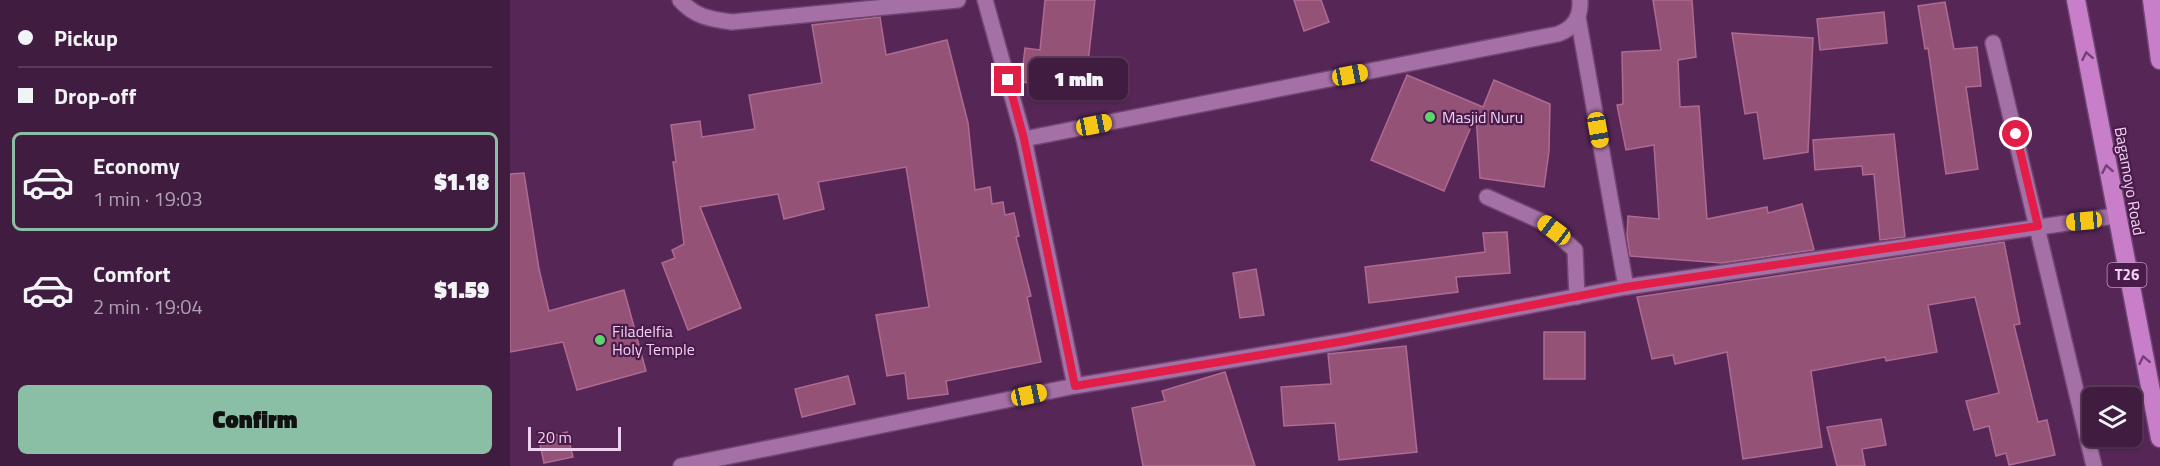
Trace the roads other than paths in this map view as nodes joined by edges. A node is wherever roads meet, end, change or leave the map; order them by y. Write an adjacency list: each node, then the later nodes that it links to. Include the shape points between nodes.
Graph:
1 (680, 0): 2 (street, via 691,12 732,22)
2 (958, 0)
3 (985, 0): 10 (street)
4 (1580, 0): 7 (street)
5 (2076, 0): 12 (highway, Bagamoyo Road / T26, one-way to 5)
6 (2152, 0): 9 (highway)
7 (1578, 17): 10 (street, via 1567,31 1558,34); 14 (street)
8 (1993, 43): 13 (street)
9 (2160, 60)
10 (1024, 139): 16 (street)
11 (1487, 197): 15 (street, via 1543,222 1575,250)
12 (2115, 216): 13 (street); 17 (highway, Bagamoyo Road / T26, one-way to 12)
13 (2038, 226): 14 (street); 19 (street)
14 (1626, 287): 15 (street)
15 (1577, 297): 16 (street)
16 (1075, 386): 18 (street)
17 (2160, 438)
18 (681, 466)
19 (2094, 466)

